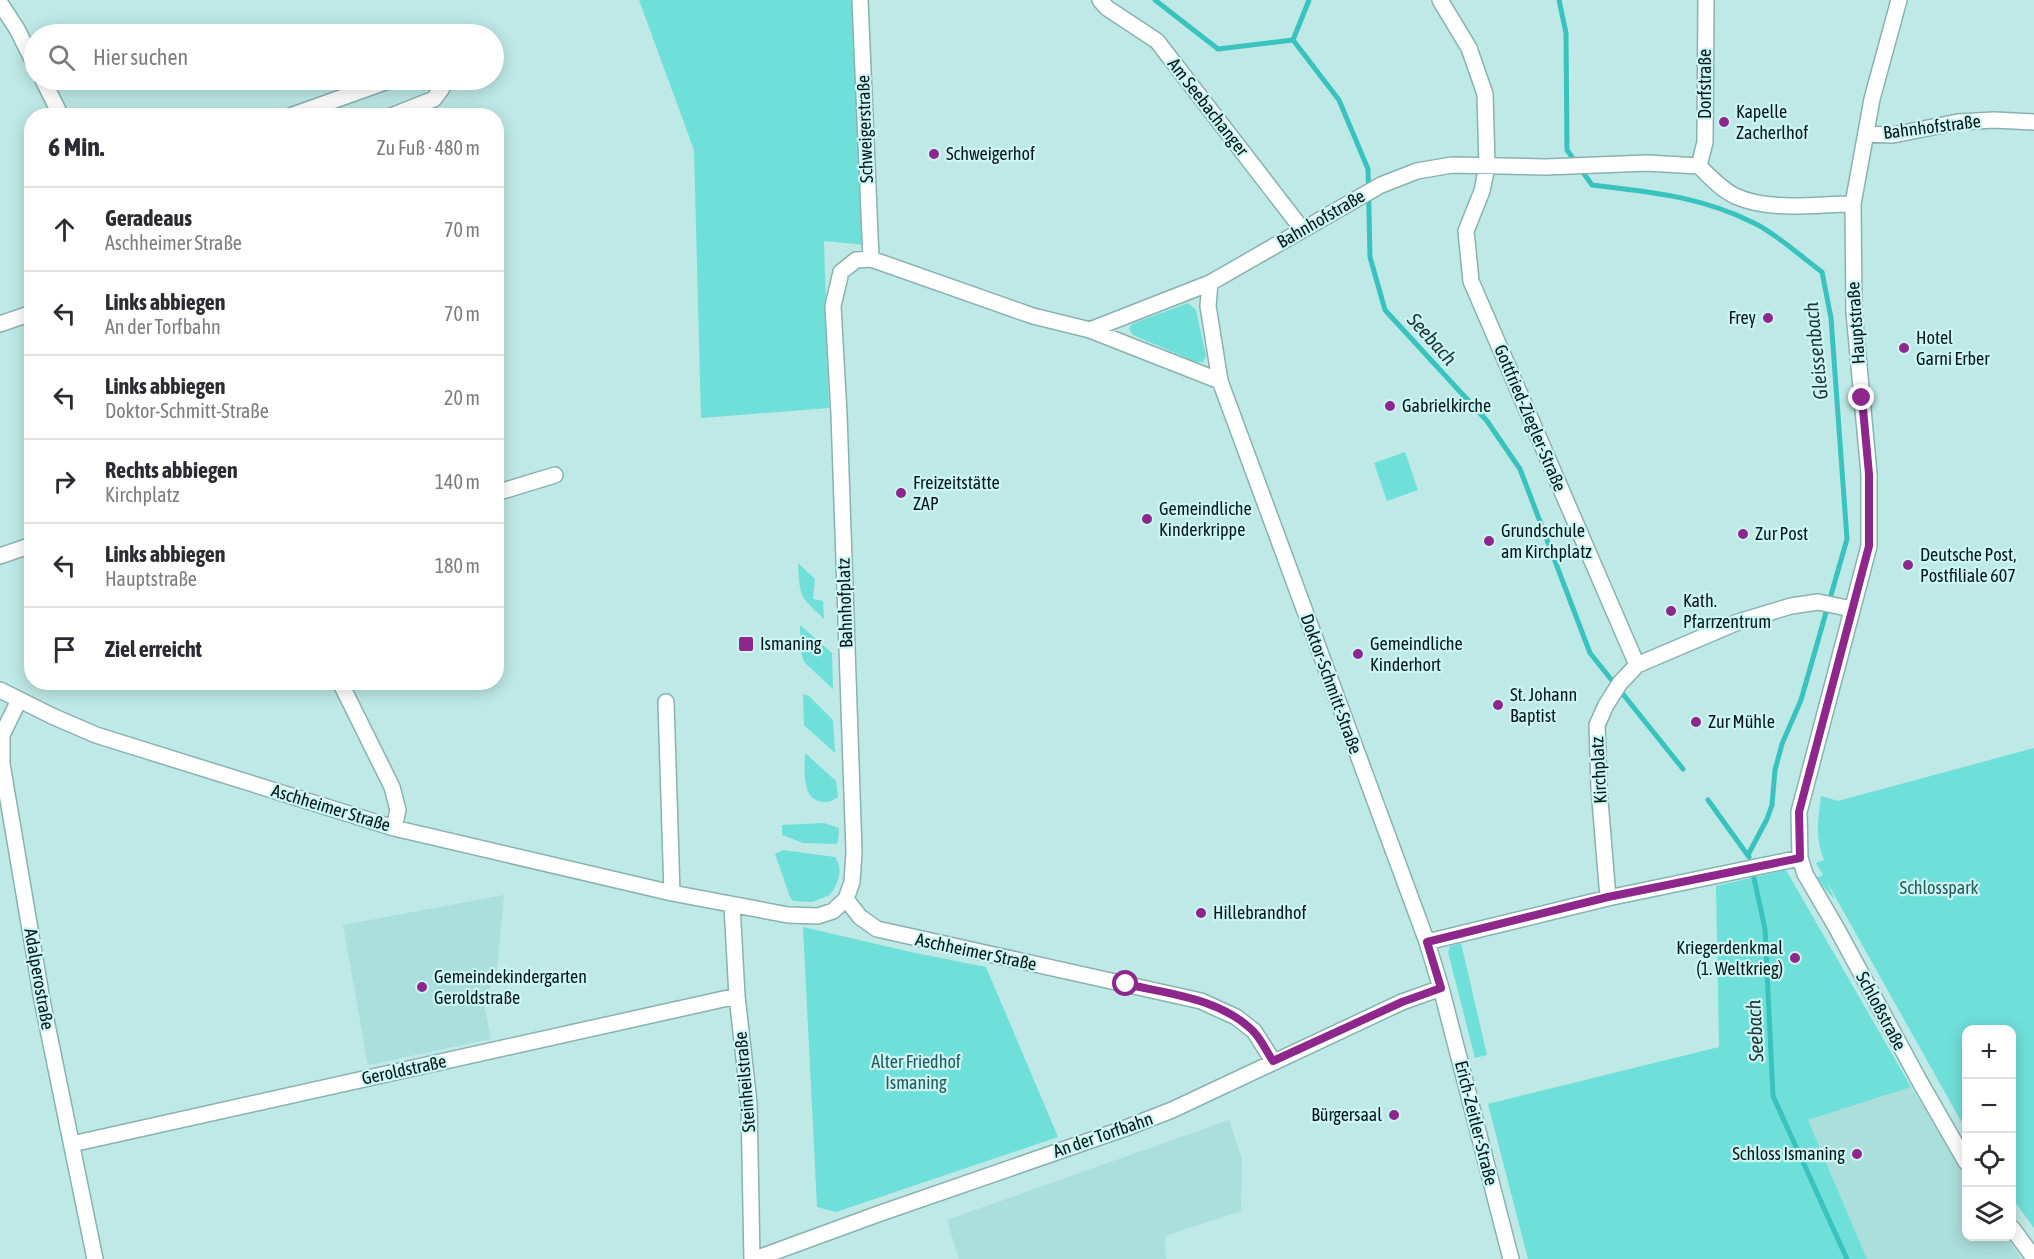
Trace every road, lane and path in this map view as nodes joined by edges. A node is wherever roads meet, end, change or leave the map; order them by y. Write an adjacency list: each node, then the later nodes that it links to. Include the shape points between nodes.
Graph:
1 (860, 0): 20 (street, Schweigerstraße)
2 (1100, 0): 19 (street, Am Seebachanger, via 1157,41)
3 (1440, 0): 16 (street, Gottfried-Ziegler-Straße, via 1469,48 1485,94)
4 (1706, 0): 17 (street, Dorfstraße, via 1705,142)
5 (1899, 0): 15 (street, Hauptstraße)
6 (0, 3): 7 (street)
7 (24, 43)
8 (48, 90): 11 (street)
9 (363, 90): 12 (street)
10 (441, 90): 13 (street, via 434,99)
11 (57, 108)
12 (312, 108)
13 (411, 108)
14 (2034, 122): 15 (street, Bahnhofstraße, via 1970,121 1893,135)
15 (1866, 134): 18 (street, Hauptstraße)
16 (1486, 166): 17 (street, Bahnhofstraße); 19 (street, Bahnhofstraße, via 1452,165 1417,171 1378,187); 31 (street, Gottfried-Ziegler-Straße, via 1482,191 1466,231 1471,281)
17 (1699, 166): 18 (street, via 1714,182 1753,202)
18 (1853, 204): 30 (street, Hauptstraße, via 1854,312 1869,474 1869,546)
19 (1302, 229): 21 (street, Bahnhofstraße)
20 (870, 259): 24 (street, via 1033,316); 40 (street, Bahnhofplatz, via 856,260 841,272 833,306 854,834 852,882)
21 (1210, 283): 24 (street, Bahnhofstraße); 25 (street, Doktor-Schmitt-Straße, via 1208,306)
22 (24, 316): 23 (street)
23 (0, 324)
24 (1090, 330): 25 (street)
25 (1220, 381): 42 (street, Doktor-Schmitt-Straße)
26 (555, 475): 27 (street)
27 (504, 491)
28 (24, 548): 29 (street)
29 (0, 556)
30 (1839, 606): 31 (street, Kirchplatz, via 1818,602 1791,606 1738,622); 37 (street, Hauptstraße, via 1799,812)
31 (1637, 665): 39 (street, Kirchplatz, via 1617,689 1597,725)
32 (0, 690): 34 (street, Aschheimer Straße)
33 (344, 690): 36 (street, via 392,787 398,810)
34 (19, 700): 36 (street, Aschheimer Straße, via 96,735); 46 (street, Adalperostraße, via 2,735 2,764 42,1000)
35 (666, 702): 38 (street)
36 (394, 828): 38 (street, Aschheimer Straße)
37 (1800, 858): 39 (street); 47 (street, Schloßstraße, via 1805,874)
38 (672, 893): 41 (street, Aschheimer Straße)
39 (1608, 897): 42 (street)
40 (846, 899): 41 (street, Aschheimer Straße, via 834,911 807,917); 45 (street, Aschheimer Straße, via 860,917 877,929 1201,1001 1236,1017 1254,1031)
41 (732, 905): 44 (street, Steinheilstraße)
42 (1427, 942): 43 (street, Doktor-Schmitt-Straße)
43 (1441, 988): 45 (street, An der Torfbahn); 52 (street, Erich-Zeitler-Straße)
44 (737, 996): 46 (street, Geroldstraße); 51 (street, Steinheilstraße, via 749,1103)
45 (1273, 1061): 51 (street, An der Torfbahn, via 1126,1128)
46 (72, 1144): 50 (street, Adalperostraße)
47 (1962, 1155)
48 (2016, 1233): 49 (street)
49 (2034, 1258)
50 (95, 1259)
51 (754, 1259)
52 (1511, 1259)

